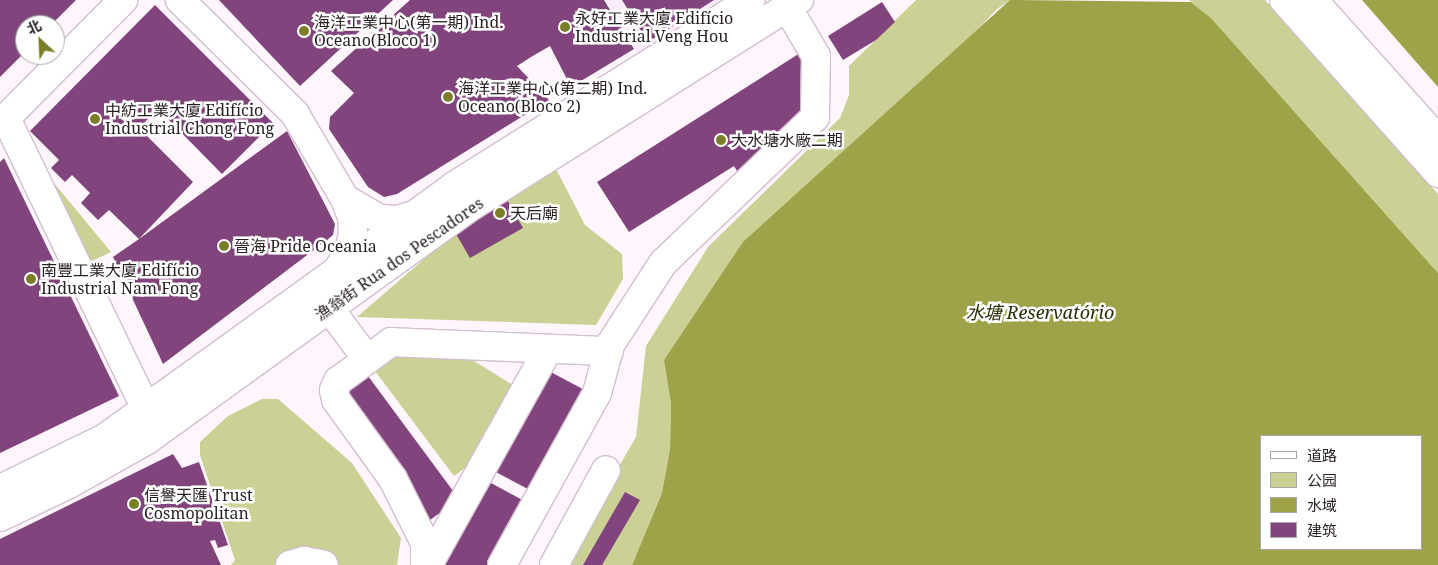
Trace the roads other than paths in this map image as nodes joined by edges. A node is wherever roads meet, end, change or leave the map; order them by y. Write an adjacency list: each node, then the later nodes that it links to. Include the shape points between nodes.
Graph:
1 (180, 0): 10 (street, via 295,114)
2 (751, 0): 11 (street, 漁翁街 Rua dos Pescadores, via 454,186)
3 (1284, 0): 9 (street)
4 (1313, 0): 8 (street)
5 (120, 3): 7 (street)
6 (793, 4): 13 (street, 漁翁街 Rua dos Pescadores, via 470,206); 15 (street, via 816,56 815,117 663,263)
7 (2, 126): 17 (street)
8 (1438, 140)
9 (1438, 173)
10 (346, 198): 11 (street, via 380,219 397,220); 12 (street, via 353,222 352,242 344,261)
11 (417, 213): 12 (street, 漁翁街 Rua dos Pescadores)
12 (330, 276): 17 (street, 漁翁街 Rua dos Pescadores)
13 (329, 308): 16 (street); 20 (street, 漁翁街 Rua dos Pescadores, via 122,455)
14 (548, 348): 15 (street); 16 (street, via 392,342); 22 (street)
15 (608, 351): 26 (street, via 597,393)
16 (367, 359): 21 (street, via 338,380 334,395 394,479)
17 (140, 412): 19 (street, 漁翁街 Rua dos Pescadores, via 90,447)
18 (606, 470): 27 (street)
19 (0, 489)
20 (0, 517)
21 (418, 530): 22 (street, via 431,538); 25 (street, via 425,543)
22 (446, 532): 25 (street)
23 (290, 565): 24 (street, via 304,561)
24 (324, 565)
25 (427, 565)
26 (502, 565)
27 (554, 565)

